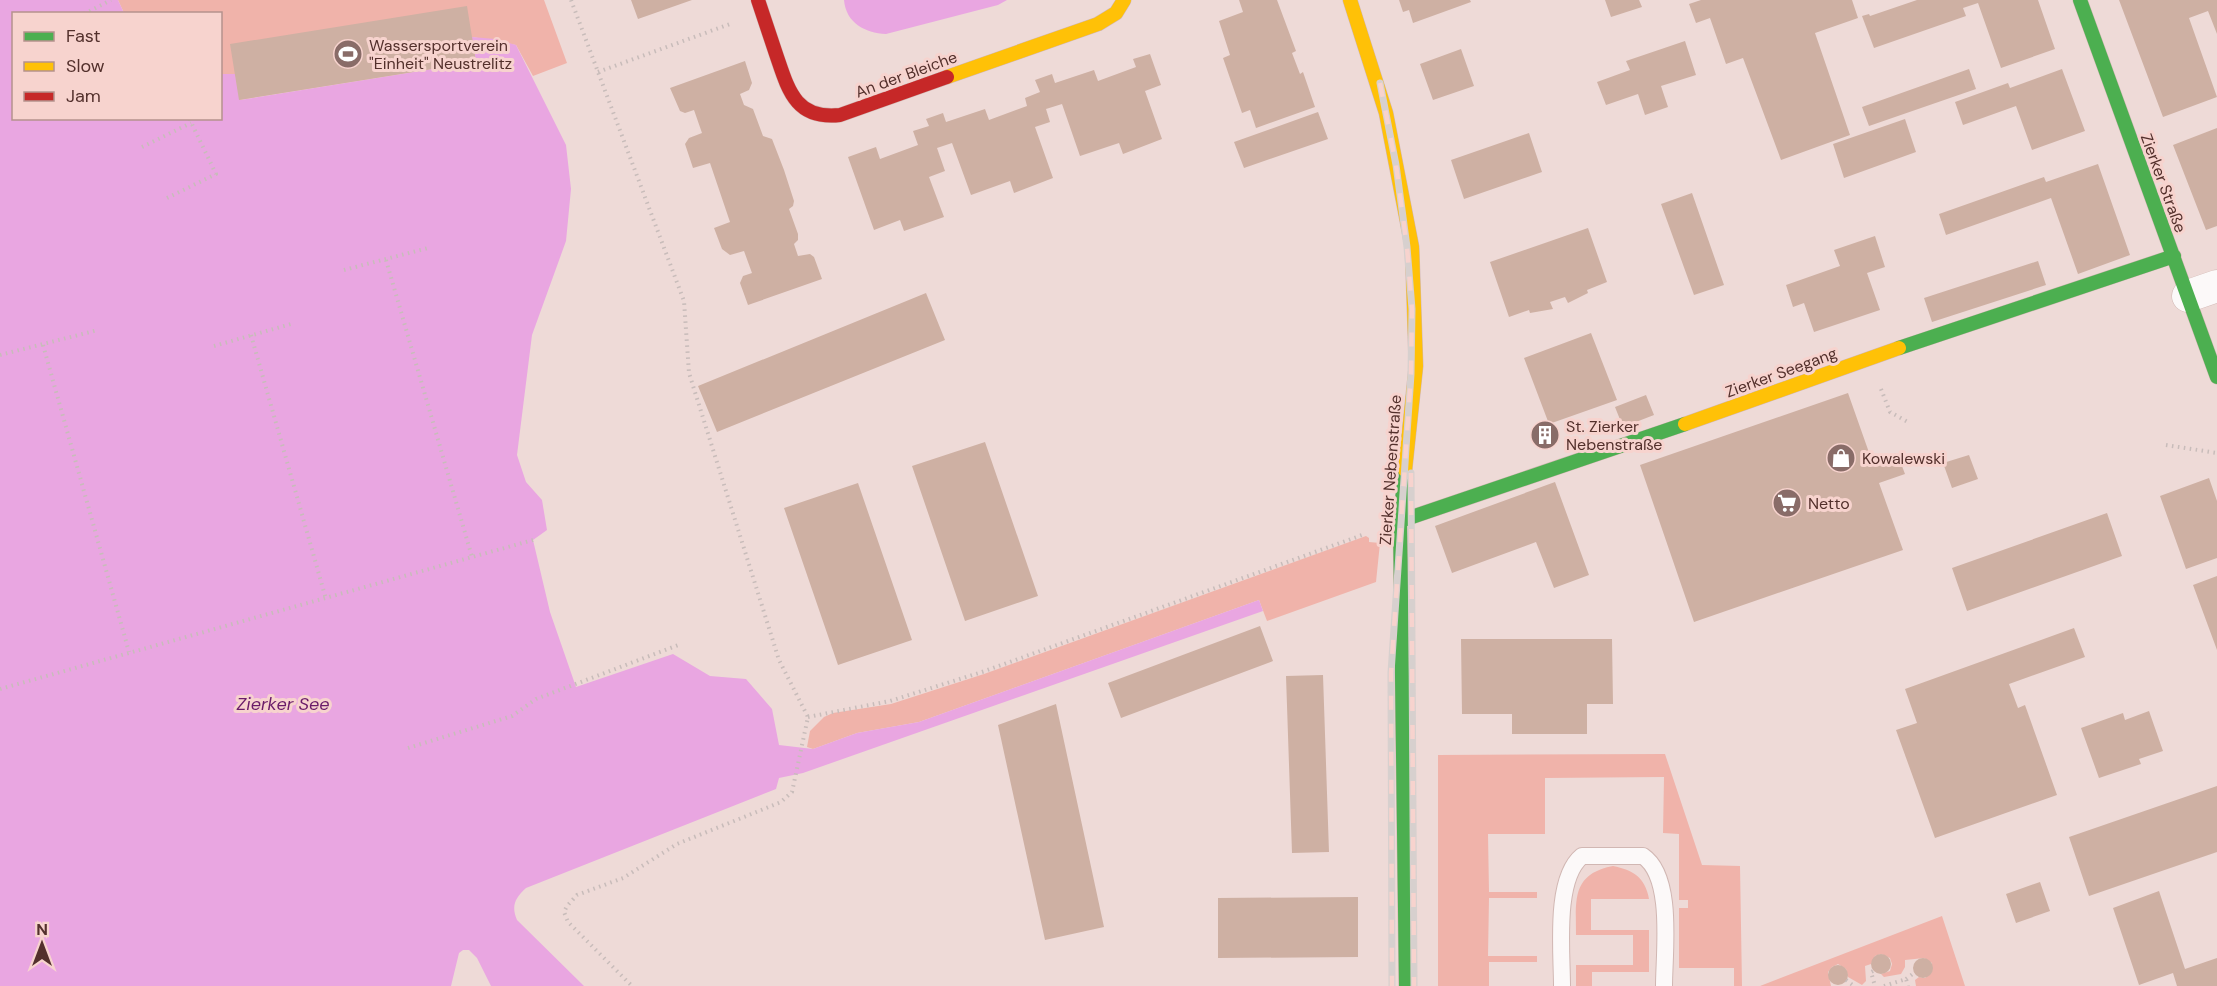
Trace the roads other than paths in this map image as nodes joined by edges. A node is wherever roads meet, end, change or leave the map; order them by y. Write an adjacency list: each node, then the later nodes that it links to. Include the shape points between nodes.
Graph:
1 (1124, 0): 4 (street, An der Bleiche, via 1116,13 1098,24 828,117 805,110 795,101)
2 (1350, 0): 9 (street, Zierker Nebenstraße, via 1386,113 1412,247 1416,366)
3 (2080, 0): 5 (street, Zierker Straße)
4 (760, 6)
5 (2174, 256): 7 (street, Zierker Straße); 9 (street, Zierker Seegang)
6 (2217, 286): 7 (street)
7 (2201, 312): 8 (street, Zierker Straße)
8 (2217, 376)
9 (1400, 521): 10 (street, Zierker Nebenstraße)
10 (1406, 986)
11 (1562, 986): 12 (lane, via 1563,898 1574,862 1582,856 1643,856 1660,879 1664,898)
12 (1664, 986)

